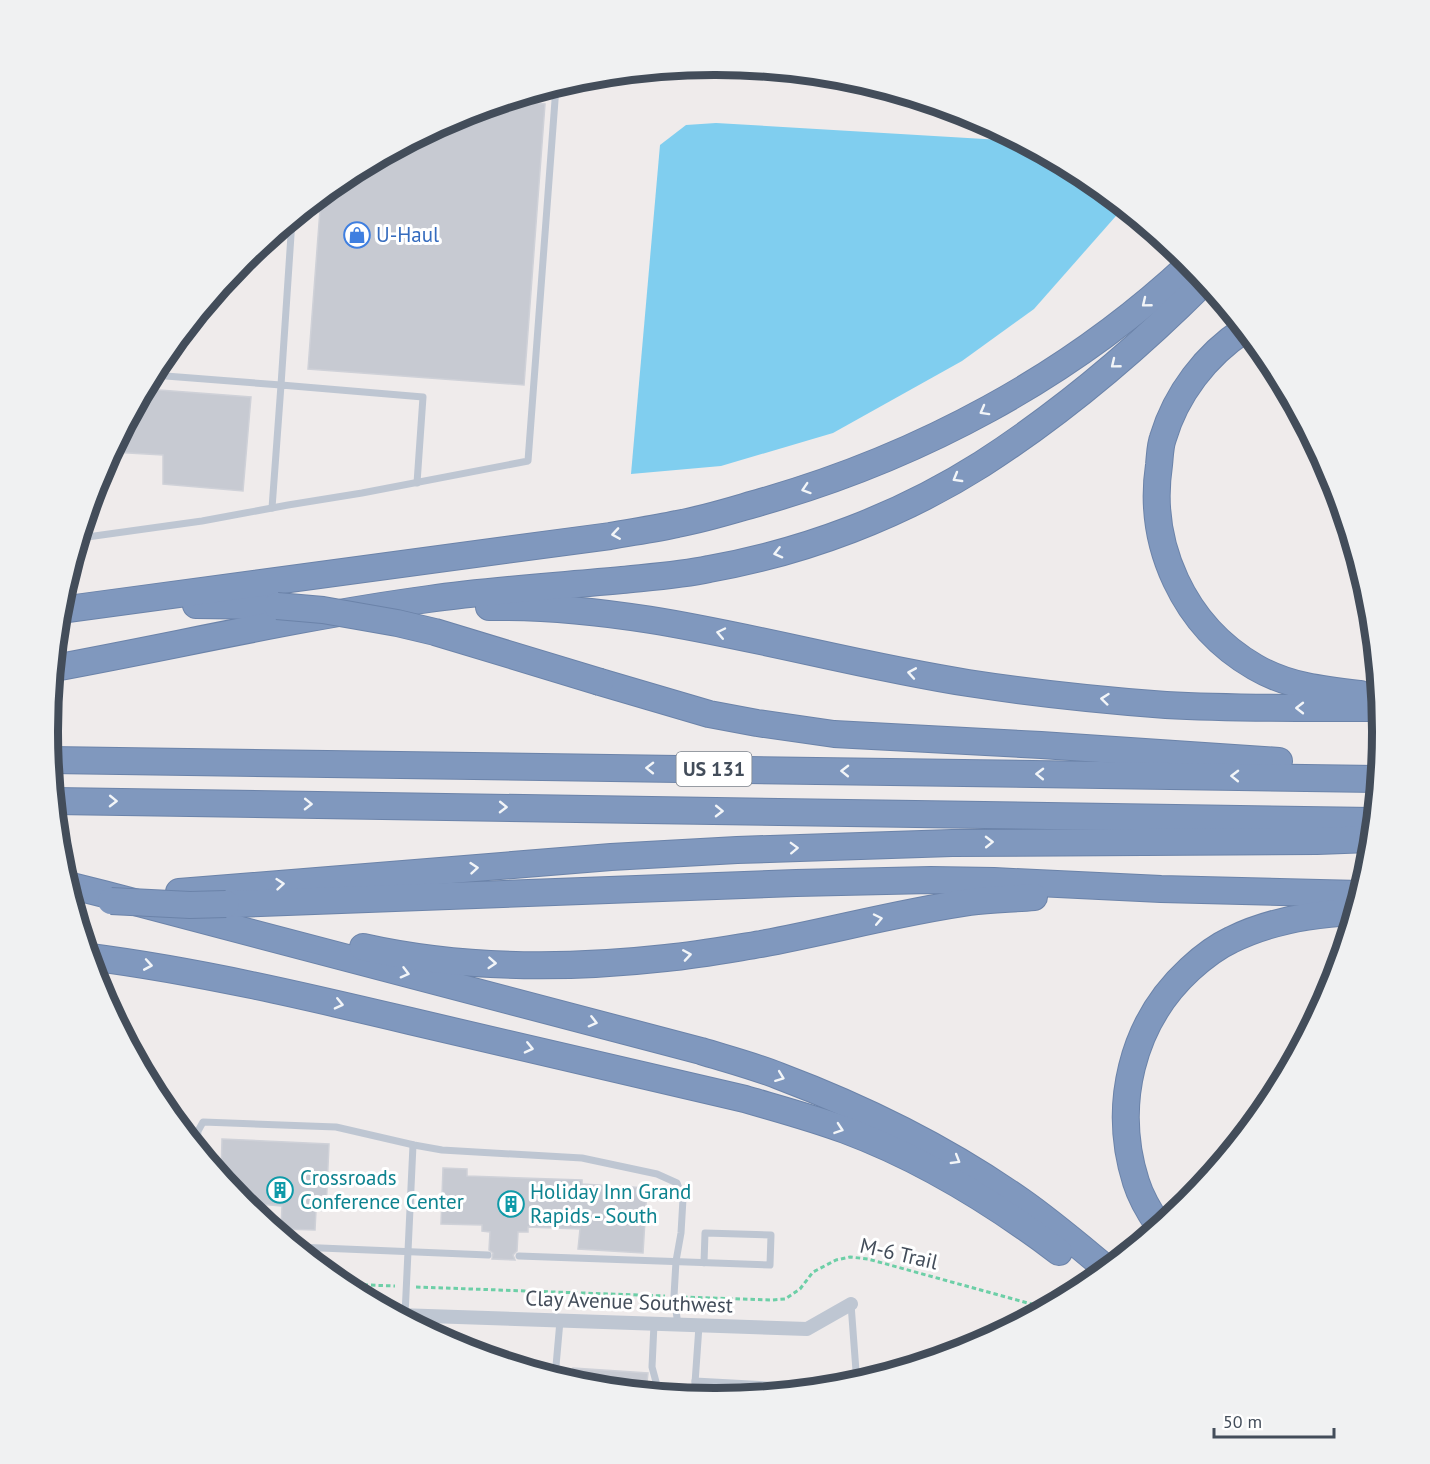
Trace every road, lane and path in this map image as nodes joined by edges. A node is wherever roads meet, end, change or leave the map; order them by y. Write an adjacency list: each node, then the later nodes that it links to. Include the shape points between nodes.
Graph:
1 (555, 96): 8 (lane, via 528,461)
2 (291, 230): 7 (lane)
3 (1182, 271): 11 (highway, one-way to 11, via 1108,333 1019,392 943,434 806,489 678,524 621,534)
4 (1198, 288): 13 (highway, one-way to 13, via 1123,357 1018,439 945,485 842,533 784,552 710,569 368,608)
5 (1238, 334): 15 (highway, via 1204,363 1179,400 1163,438 1156,508 1167,561 1196,614 1214,636 1255,667 1297,684)
6 (164, 376): 7 (lane)
7 (281, 385): 8 (lane, via 423,398); 9 (lane)
8 (417, 483): 9 (lane)
9 (272, 508): 10 (lane)
10 (88, 537)
11 (70, 611)
12 (70, 611): 13 (highway, via 214,605)
13 (281, 614): 14 (highway); 16 (highway, one-way to 13, via 1167,705 968,683 601,612 518,606); 18 (highway, bridge, via 323,610 397,623 709,714 834,734)
14 (62, 666)
15 (1370, 695)
16 (1371, 708)
17 (59, 760): 19 (highway, US 131, one-way to 17)
18 (1370, 768)
19 (1370, 779)
20 (62, 801): 21 (highway, US 131, one-way to 21)
21 (1366, 821)
22 (1362, 839): 26 (highway, one-way to 22, bridge, via 737,850 952,843)
23 (78, 888): 26 (highway)
24 (1161, 889): 25 (highway); 26 (highway, bridge, via 931,880 226,904); 26 (highway, one-way to 24, via 291,930 383,951 526,965 669,958 971,902)
25 (1351, 894)
26 (108, 898): 27 (highway); 39 (highway, one-way to 39, via 690,1048 778,1076 849,1104 922,1140 1020,1201)
27 (81, 902)
28 (1346, 913): 32 (highway, via 1290,919 1229,940 1202,958 1156,1009 1139,1042 1129,1077 1125,1115 1136,1184)
29 (99, 958): 40 (highway, one-way to 40, via 317,999 795,1114 901,1154 973,1192)
30 (198, 1136): 31 (lane, via 202,1122 336,1127)
31 (413, 1145): 34 (lane); 37 (lane, via 582,1158 657,1174 677,1183 683,1199)
32 (1155, 1220)
33 (308, 1248): 34 (lane)
34 (409, 1252): 35 (lane); 48 (lane)
35 (488, 1255)
36 (519, 1256): 37 (lane)
37 (676, 1262): 38 (lane); 54 (lane, via 674,1296)
38 (704, 1263): 38 (lane, via 770,1265 771,1235 705,1233)
39 (1100, 1263)
40 (1088, 1273)
41 (361, 1285): 42 (path)
42 (396, 1286)
43 (417, 1287): 44 (path)
44 (664, 1296)
45 (684, 1297): 47 (path, M-6 Trail, via 785,1299 800,1289 813,1272 850,1257)
46 (852, 1304): 55 (street, Clay Avenue Southwest, via 807,1329); 57 (lane)
47 (1035, 1305)
48 (403, 1309)
49 (414, 1315): 50 (street, Clay Avenue Southwest)
50 (432, 1316): 51 (street, Clay Avenue Southwest); 52 (lane)
51 (560, 1321): 53 (street, Clay Avenue Southwest); 56 (lane)
52 (431, 1324)
53 (654, 1324): 54 (street, Clay Avenue Southwest); 59 (lane, via 652,1366)
54 (678, 1325): 55 (street, Clay Avenue Southwest)
55 (699, 1326): 58 (lane)
56 (556, 1369)
57 (856, 1373)
58 (695, 1382): 60 (lane); 61 (lane)
59 (657, 1386)
60 (773, 1386)
61 (695, 1388)

